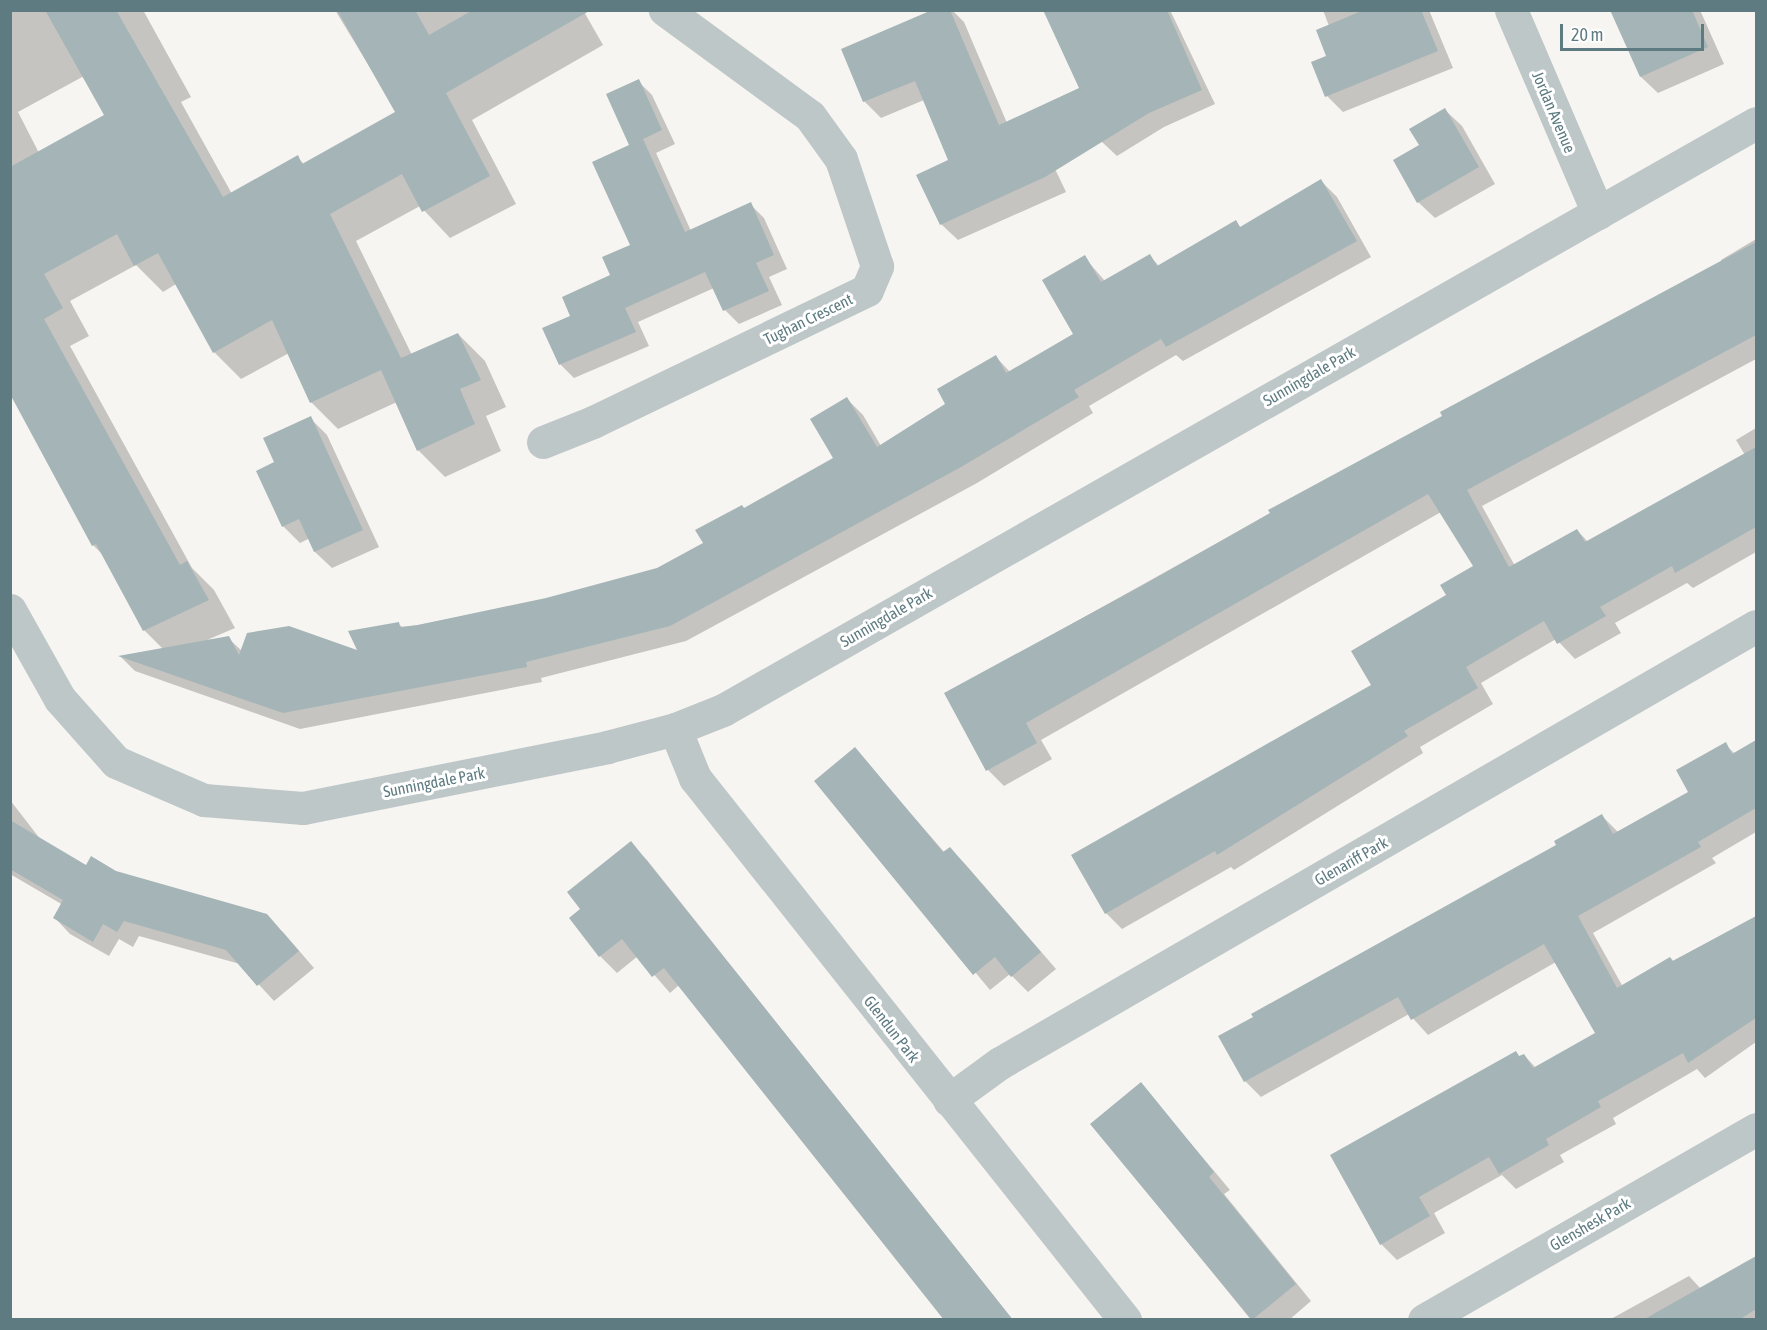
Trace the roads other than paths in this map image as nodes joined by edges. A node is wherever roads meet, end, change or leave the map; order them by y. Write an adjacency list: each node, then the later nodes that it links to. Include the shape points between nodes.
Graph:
1 (665, 10): 5 (street, Tughan Crescent, via 810,116 841,159 877,266 867,290 593,422)
2 (1511, 10): 4 (street, Jordan Avenue)
3 (1756, 123): 4 (street, Sunningdale Park)
4 (1598, 213): 8 (street, Sunningdale Park, via 723,710)
5 (543, 442)
6 (10, 610): 8 (street, Sunningdale Park, via 60,699 116,762 204,800 303,808 608,747)
7 (1756, 626): 9 (street, Glenariff Park, via 1000,1063)
8 (675, 729): 9 (street, Glendun Park, via 695,778)
9 (949, 1100): 11 (street, Glendun Park)
10 (1756, 1129): 12 (street, Glenshesk Park)
11 (1125, 1320)
12 (1424, 1320)

